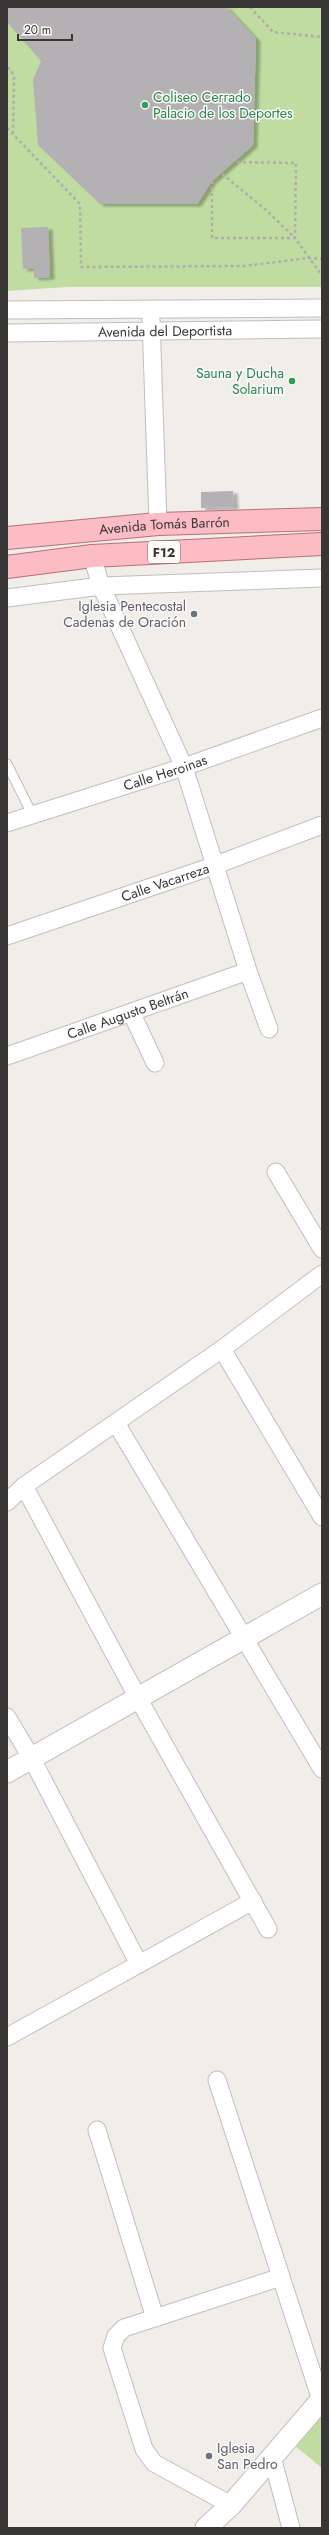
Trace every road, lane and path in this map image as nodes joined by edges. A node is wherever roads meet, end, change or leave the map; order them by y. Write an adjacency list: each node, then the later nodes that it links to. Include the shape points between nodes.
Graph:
1 (250, 7): 2 (path, via 273,32)
2 (322, 37)
3 (7, 68): 5 (path, via 10,68 14,76)
4 (7, 128): 5 (path)
5 (13, 135): 10 (path, via 80,204 81,267 244,266)
6 (231, 162): 9 (path, via 296,163)
7 (220, 172): 9 (path)
8 (212, 181): 9 (path, via 212,238)
9 (295, 238): 10 (path)
10 (308, 258): 11 (path); 12 (path)
11 (322, 259)
12 (322, 276)
13 (322, 308): 14 (street, Avenida del Deportista)
14 (150, 309): 15 (street, Avenida del Deportista); 17 (street)
15 (7, 310)
16 (322, 329): 17 (street, Avenida del Deportista)
17 (152, 330): 18 (street, Avenida del Deportista); 20 (street)
18 (7, 333)
19 (322, 519): 20 (main road, Avenida Tomás Barrón / F12)
20 (158, 524): 21 (main road, Avenida Tomás Barrón / F12)
21 (7, 538)
22 (322, 544): 23 (main road, Avenida Tomás Barrón / F12)
23 (92, 556): 24 (main road, Avenida Tomás Barrón / F12); 26 (street)
24 (7, 567)
25 (322, 578): 26 (street)
26 (101, 586): 27 (street); 30 (street)
27 (7, 598)
28 (322, 718): 30 (street, Calle Heroinas)
29 (7, 764): 31 (lane)
30 (184, 767): 31 (street, Calle Heroinas); 34 (street)
31 (32, 814): 32 (street, Calle Heroinas)
32 (7, 823)
33 (322, 824): 34 (street, Calle Vacarreza)
34 (216, 866): 35 (street, Calle Vacarreza); 36 (street)
35 (7, 936)
36 (248, 972): 37 (street, Calle Augusto Beltrán); 38 (street)
37 (132, 1014): 39 (street, Calle Augusto Beltrán); 40 (street)
38 (269, 1029)
39 (7, 1056)
40 (155, 1063)
41 (276, 1172): 42 (street)
42 (322, 1249)
43 (322, 1274): 44 (street)
44 (222, 1348): 45 (street); 48 (street)
45 (116, 1423): 46 (street); 50 (street)
46 (24, 1486): 47 (street); 51 (street)
47 (7, 1502)
48 (322, 1517)
49 (322, 1594): 50 (street)
50 (244, 1636): 51 (street); 54 (street)
51 (138, 1698): 53 (street); 56 (street)
52 (7, 1717): 53 (street)
53 (32, 1759): 55 (street); 58 (street)
54 (322, 1769)
55 (7, 1772)
56 (253, 1901): 57 (street); 58 (street)
57 (268, 1929)
58 (139, 1964): 59 (street)
59 (7, 2037)
60 (217, 2080): 62 (street)
61 (98, 2130): 63 (street)
62 (281, 2277): 63 (street); 64 (street)
63 (154, 2318): 66 (street, via 124,2328 116,2336 112,2348 144,2449 154,2463)
64 (321, 2400): 65 (street)
65 (272, 2457): 66 (street); 68 (street)
66 (231, 2505): 67 (street)
67 (206, 2528)
68 (291, 2528)

